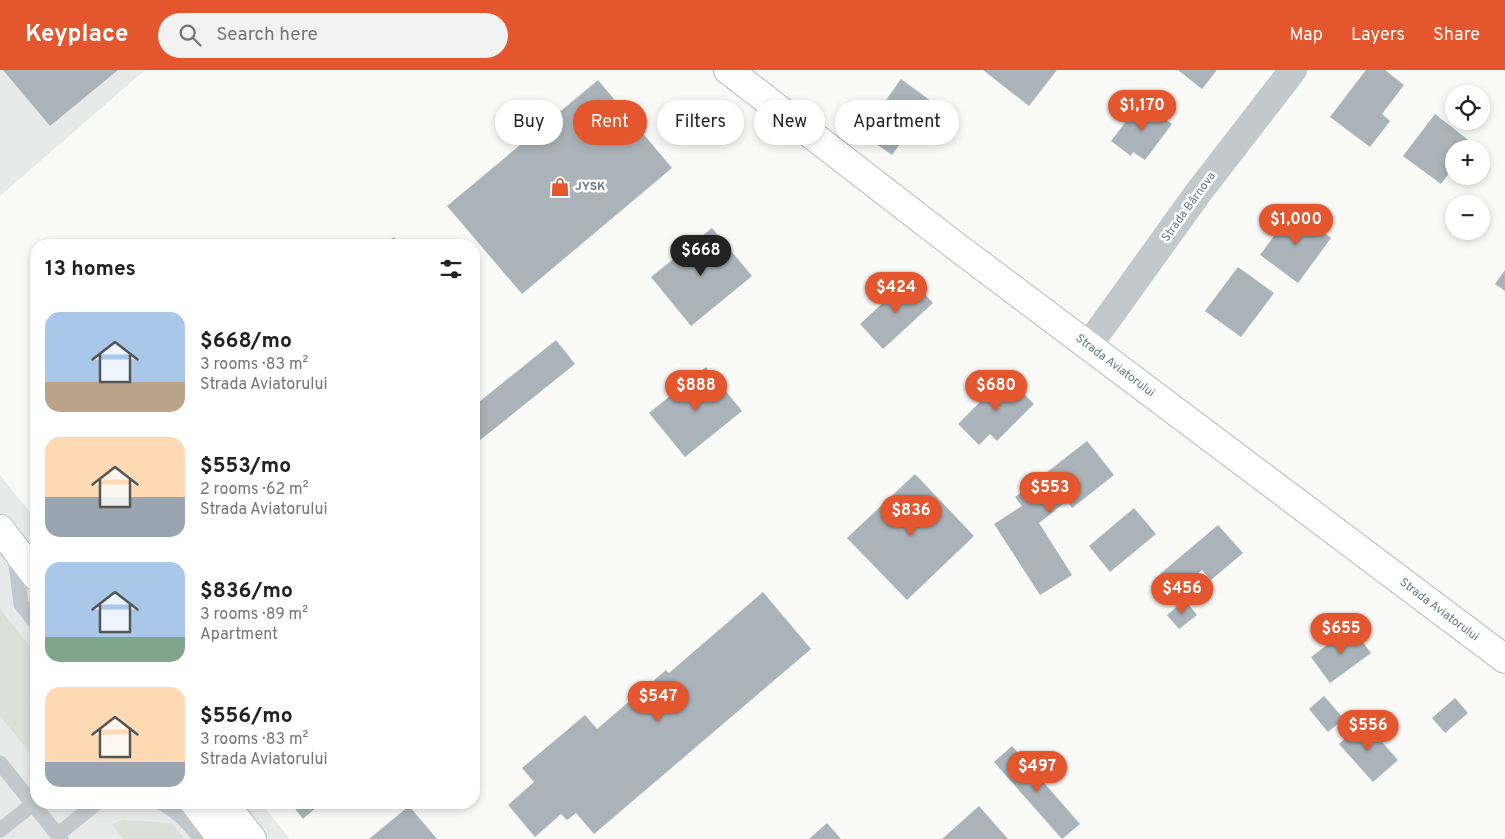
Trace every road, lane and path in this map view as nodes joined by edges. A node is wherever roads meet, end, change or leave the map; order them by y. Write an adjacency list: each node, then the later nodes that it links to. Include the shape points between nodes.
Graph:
1 (728, 70): 3 (main road, Strada Aviatorului)
2 (1293, 70): 3 (street, Strada Bârnova, via 1198,193)
3 (1088, 346): 7 (main road, Strada Aviatorului)
4 (7, 538): 5 (main road); 6 (lane, via 22,604)
5 (30, 568)
6 (30, 615)
7 (1505, 659)
8 (0, 763): 9 (lane)
9 (30, 801)
10 (30, 806): 16 (lane)
11 (36, 809): 17 (lane)
12 (90, 809): 17 (lane)
13 (172, 809): 18 (lane)
14 (199, 809): 19 (main road)
15 (229, 809): 20 (main road)
16 (0, 830)
17 (59, 837)
18 (201, 839)
19 (222, 839)
20 (252, 839)

